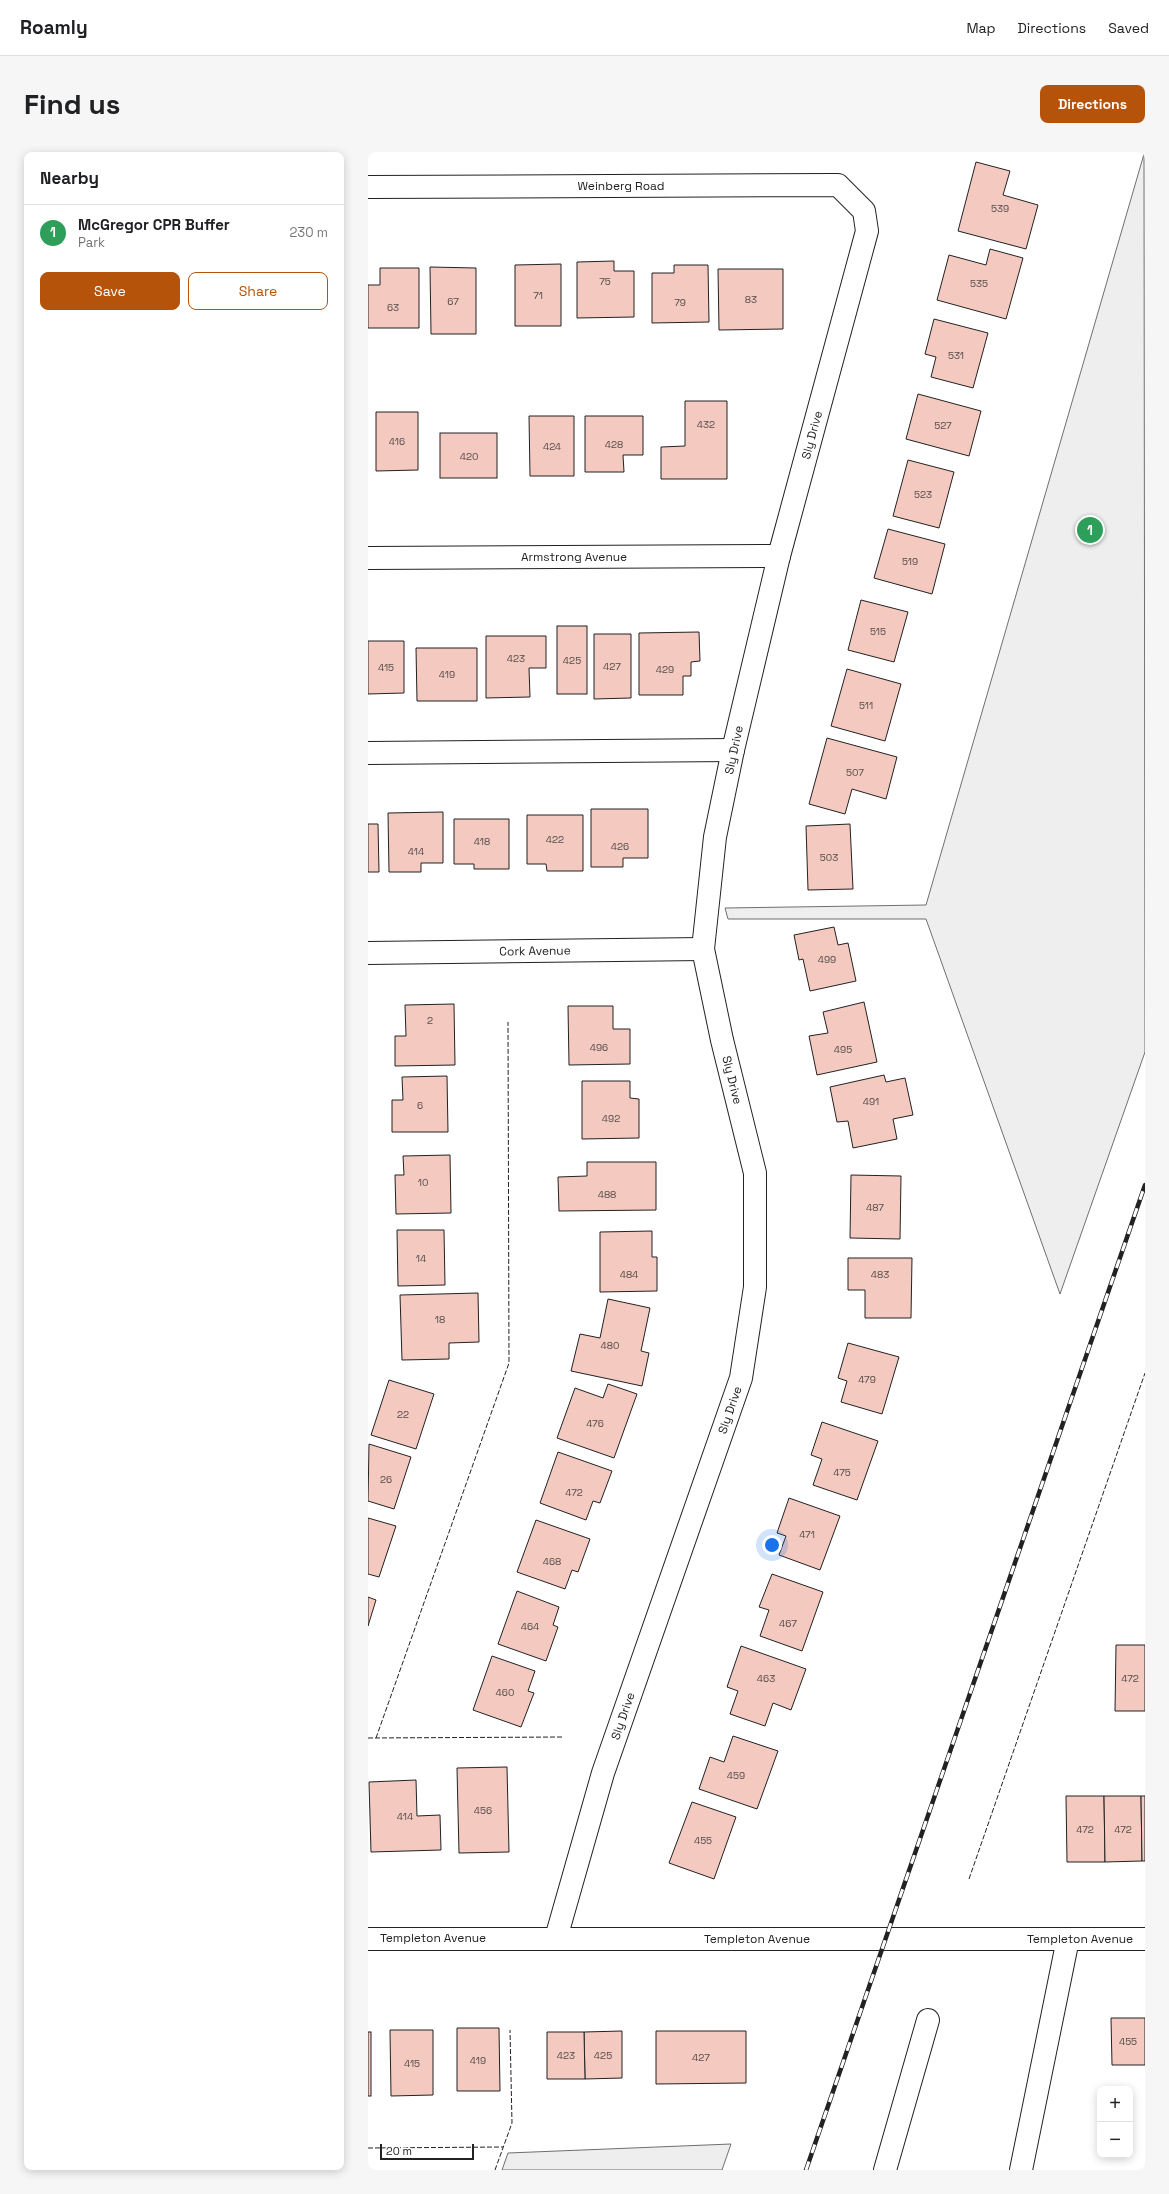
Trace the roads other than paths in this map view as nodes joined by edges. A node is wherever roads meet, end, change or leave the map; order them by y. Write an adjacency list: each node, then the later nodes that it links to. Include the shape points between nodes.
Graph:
1 (368, 187): 2 (street, Weinberg Road, via 838,185)
2 (864, 211): 3 (street, Sly Drive, via 867,231)
3 (779, 556): 4 (street, Armstrong Avenue); 5 (street, Sly Drive)
4 (368, 558)
5 (733, 750): 6 (street); 7 (street, Sly Drive, via 715,837)
6 (368, 753)
7 (703, 949): 8 (street, Cork Avenue); 10 (street, Sly Drive, via 722,1040 755,1173 755,1287 741,1378 603,1773)
8 (368, 952)
9 (368, 1938): 10 (street, Templeton Avenue)
10 (556, 1938): 11 (street, Templeton Avenue)
11 (1068, 1939): 12 (street, Templeton Avenue); 15 (street)
12 (1145, 1939)
13 (928, 2020): 14 (street)
14 (885, 2170)
15 (1020, 2170)

